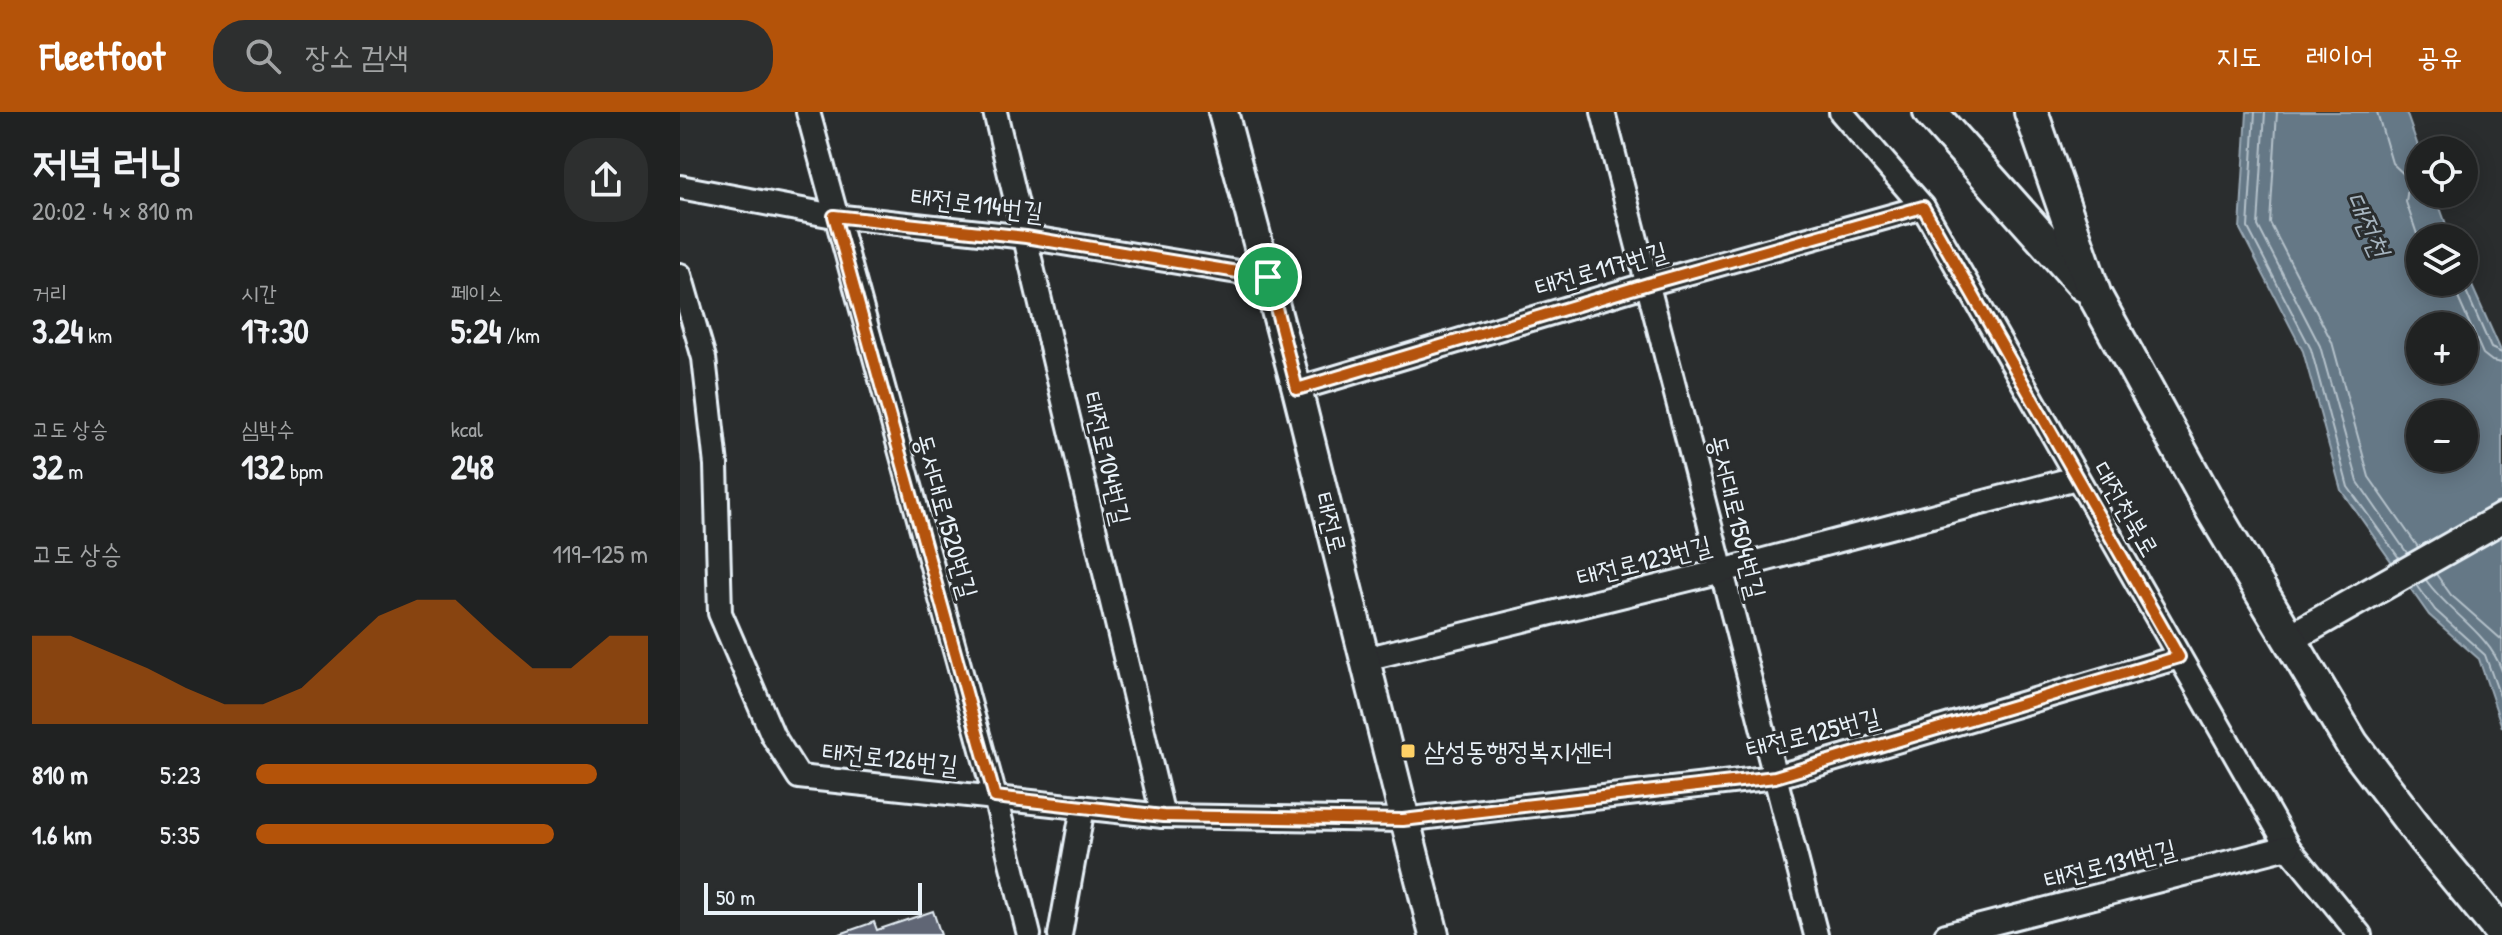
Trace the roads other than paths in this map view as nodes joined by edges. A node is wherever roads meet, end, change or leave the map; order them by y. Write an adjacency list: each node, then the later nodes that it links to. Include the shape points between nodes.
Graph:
1 (808, 112): 10 (street, 동서대로1520번길)
2 (995, 112): 11 (street, 태전로104번길)
3 (1223, 112): 13 (street, 태전로)
4 (1603, 112): 14 (street, 동서대로1504번길)
5 (1841, 112): 9 (street, 대전천북로)
6 (1930, 112): 15 (main road)
7 (2031, 112): 15 (main road)
8 (680, 187): 10 (street, 태전로114번길)
9 (1923, 207): 14 (street, 태전로117번길); 17 (street, 대전천북로)
10 (834, 216): 11 (street, 태전로114번길); 24 (street, 동서대로1520번길)
11 (1026, 237): 13 (street, 태전로114번길); 26 (street, 태전로104번길)
12 (680, 275): 24 (street, 태전로126번길, via 704,358 716,465 720,613 773,736 799,777)
13 (1268, 277): 16 (street, 태전로)
14 (1648, 284): 16 (street, 태전로117번길); 19 (street, 동서대로1504번길)
15 (2095, 296): 20 (main road)
16 (1297, 389): 22 (street, 태전로)
17 (2076, 478): 19 (street, 태전로123번길); 21 (street, 대전천북로)
18 (2502, 518): 20 (street)
19 (1722, 571): 22 (street, 태전로123번길); 23 (street, 동서대로1504번길)
20 (2289, 639): 29 (main road, via 2352,744)
21 (2179, 657): 23 (street, 태전로125번길); 28 (street, 대전천북로)
22 (1365, 659): 27 (street, 태전로)
23 (1775, 777): 27 (street, 태전로125번길); 33 (street, 동서대로1504번길)
24 (995, 797): 25 (street, 태전로126번길); 30 (street, 동서대로1520번길)
25 (1083, 807): 26 (street, 태전로126번길); 31 (street)
26 (1163, 816): 27 (street, 태전로126번길)
27 (1403, 820): 32 (street, 태전로)
28 (2288, 847): 34 (street, 태전로131번길); 35 (street, 대전천북로)
29 (2502, 933)
30 (1029, 935)
31 (1060, 935)
32 (1434, 935)
33 (1816, 935)
34 (1946, 935)
35 (2360, 935)

